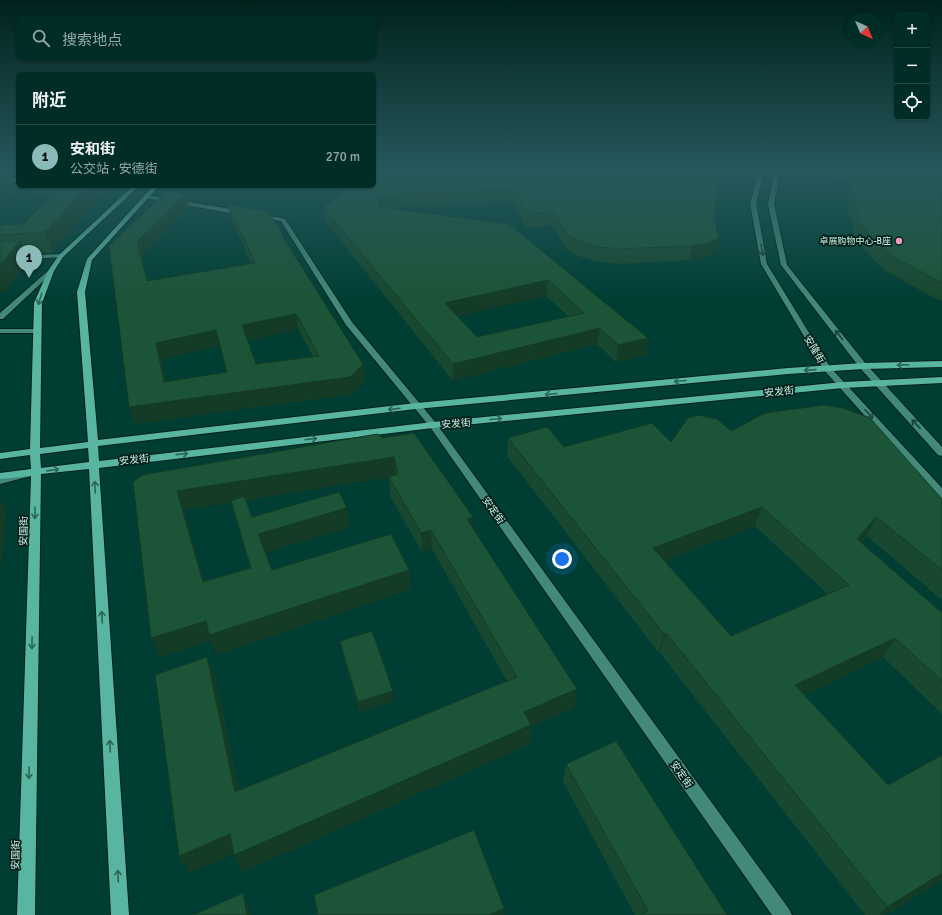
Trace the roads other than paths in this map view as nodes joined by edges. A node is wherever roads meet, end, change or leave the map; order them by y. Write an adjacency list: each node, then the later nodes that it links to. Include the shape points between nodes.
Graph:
1 (106, 214): 6 (main road, 安国街)
2 (131, 214): 20 (main road, via 90,260 80,292)
3 (247, 214): 18 (main road, 安定街, via 283,220 349,323)
4 (755, 214): 14 (main road, 安隆街, one-way to 14, via 764,264)
5 (773, 214): 13 (main road, one-way to 5, via 784,264)
6 (61, 256): 7 (main road); 8 (main road, 安国街)
7 (0, 259)
8 (50, 271): 9 (main road); 10 (main road, 安国街, one-way to 10, via 38,303)
9 (0, 317)
10 (37, 330): 11 (main road); 21 (main road, 安国街)
11 (0, 331)
12 (942, 364): 13 (main road, 安发街, one-way to 13)
13 (862, 366): 14 (main road, 安发街); 16 (main road)
14 (827, 368): 17 (main road, 安隆街); 18 (main road, 安发街, one-way to 18)
15 (942, 380): 16 (main road, 安发街)
16 (878, 383): 17 (main road, 安发街); 23 (main road, one-way to 16)
17 (843, 385): 19 (main road, 安发街, one-way to 17); 29 (main road, 安隆街, one-way to 29)
18 (416, 406): 19 (main road, 安定街); 20 (main road, 安发街, one-way to 20)
19 (433, 425): 25 (main road, 安发街, one-way to 19); 32 (main road, 安定街)
20 (93, 444): 21 (main road, 安发街); 25 (main road)
21 (35, 452): 22 (main road, 安发街); 24 (main road, 安发街); 26 (main road, 安国街)
22 (0, 453)
23 (942, 453)
24 (0, 456)
25 (94, 464): 26 (main road, 安发街, one-way to 25); 31 (main road, one-way to 25)
26 (36, 472): 27 (main road, 安发街); 28 (main road, 安发街); 30 (main road, 安国街, one-way to 30)
27 (0, 476)
28 (0, 481)
29 (942, 495)
30 (26, 915)
31 (120, 915)
32 (783, 915)

